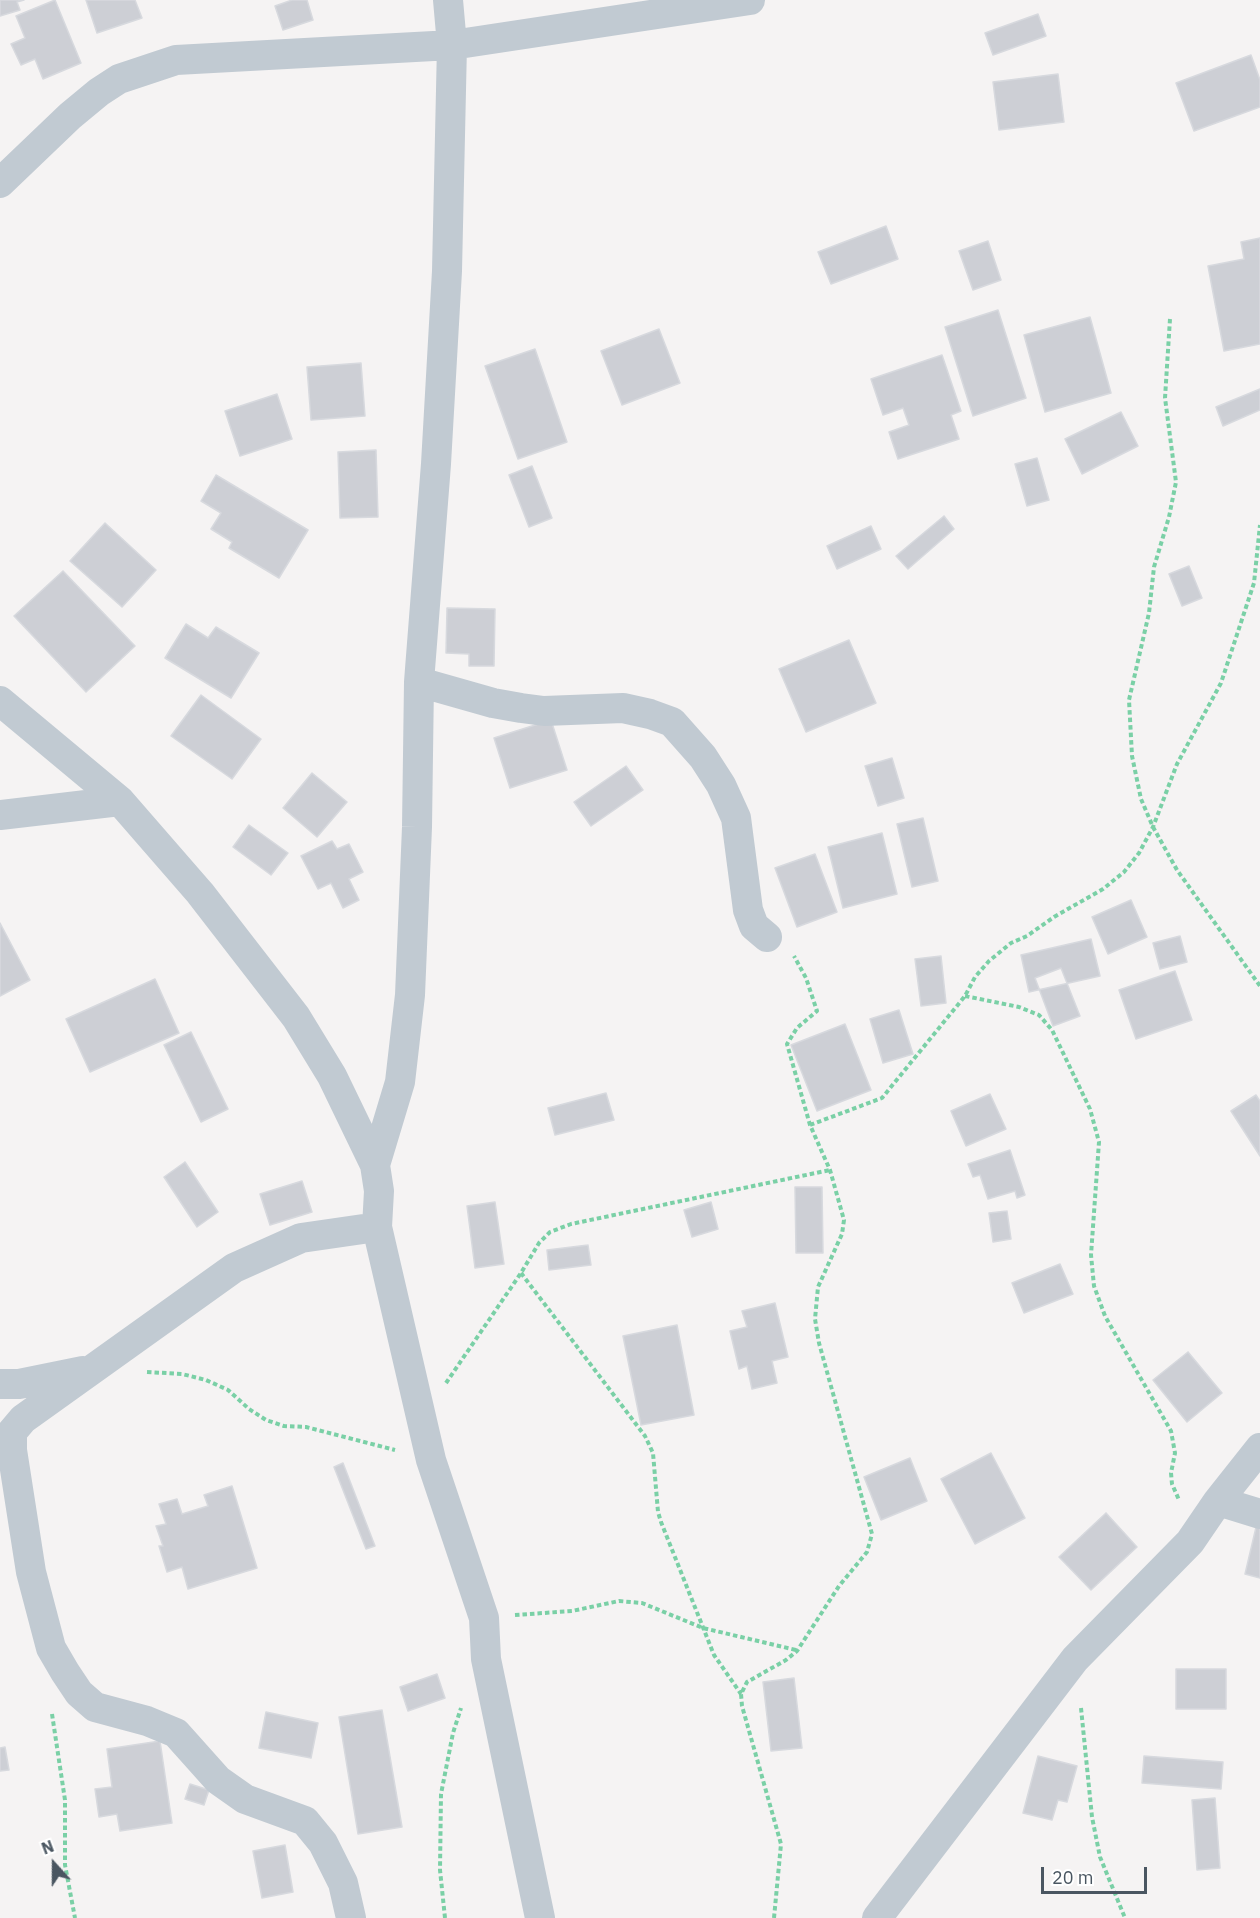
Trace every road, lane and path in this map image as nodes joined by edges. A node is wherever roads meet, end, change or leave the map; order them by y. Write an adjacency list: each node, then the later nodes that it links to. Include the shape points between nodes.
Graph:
1 (448, 0): 3 (street)
2 (750, 0): 3 (street)
3 (452, 45): 4 (street, via 176,60 143,70 99,92); 9 (street, via 447,271)
4 (0, 183)
5 (1170, 319): 13 (path, via 1165,398 1176,482 1154,567 1149,613 1129,700 1132,756)
6 (1260, 525): 8 (path)
7 (1260, 583): 8 (path)
8 (1254, 584): 13 (path, via 1221,683 1177,764)
9 (419, 682): 14 (street, via 521,708 623,708 672,722 703,757 736,818 748,910 754,926); 18 (street, via 410,995 400,1083)
10 (0, 701): 11 (street)
11 (120, 801): 12 (street); 18 (street, via 200,893 296,1017 332,1076)
12 (0, 815)
13 (1153, 827): 15 (path, via 1177,870); 16 (path, via 1124,872 1103,889 1011,944 982,969)
14 (767, 937): 17 (path, via 791,952 800,964 817,1011 797,1028 787,1044)
15 (1260, 986)
16 (965, 996): 17 (path, via 882,1098); 30 (path, via 1039,1015 1052,1030 1090,1109 1099,1142 1091,1255 1094,1286 1105,1316 1171,1431 1175,1453 1172,1484)
17 (810, 1125): 19 (path)
18 (375, 1165): 20 (street)
19 (830, 1170): 21 (path, via 571,1224 550,1232); 33 (path, via 844,1220 842,1234 818,1287 816,1319 819,1343 872,1534 867,1552 839,1586)
20 (378, 1227): 22 (street, via 301,1238 234,1268); 25 (street)
21 (521, 1273): 25 (path); 32 (path, via 645,1436 652,1453 658,1512)
22 (94, 1368): 24 (street, via 19,1384); 39 (street, via 22,1419 12,1432 31,1572 51,1648 79,1693 95,1707 147,1720 176,1733 218,1780 245,1798 305,1821 323,1842 343,1883)
23 (137, 1373): 27 (path, via 182,1374 206,1380 228,1390 266,1420)
24 (0, 1384)
25 (422, 1418): 27 (street)
26 (1260, 1448): 28 (street)
27 (431, 1460): 31 (street)
28 (1218, 1502): 29 (street); 30 (street)
29 (1260, 1514)
30 (1190, 1542): 34 (street)
31 (484, 1618): 32 (path, via 572,1611 619,1601 642,1603); 41 (street, via 486,1659)
32 (703, 1628): 33 (path); 35 (path, via 714,1655)
33 (797, 1651): 35 (path, via 747,1682)
34 (1075, 1659): 43 (street); 44 (path, via 1092,1817 1100,1857)
35 (741, 1694): 42 (path, via 781,1844)
36 (462, 1706): 40 (path, via 441,1794 440,1870)
37 (51, 1708): 38 (path, via 65,1800 65,1866)
38 (75, 1918)
39 (351, 1918)
40 (446, 1918)
41 (540, 1918)
42 (774, 1918)
43 (877, 1918)
44 (1125, 1918)

